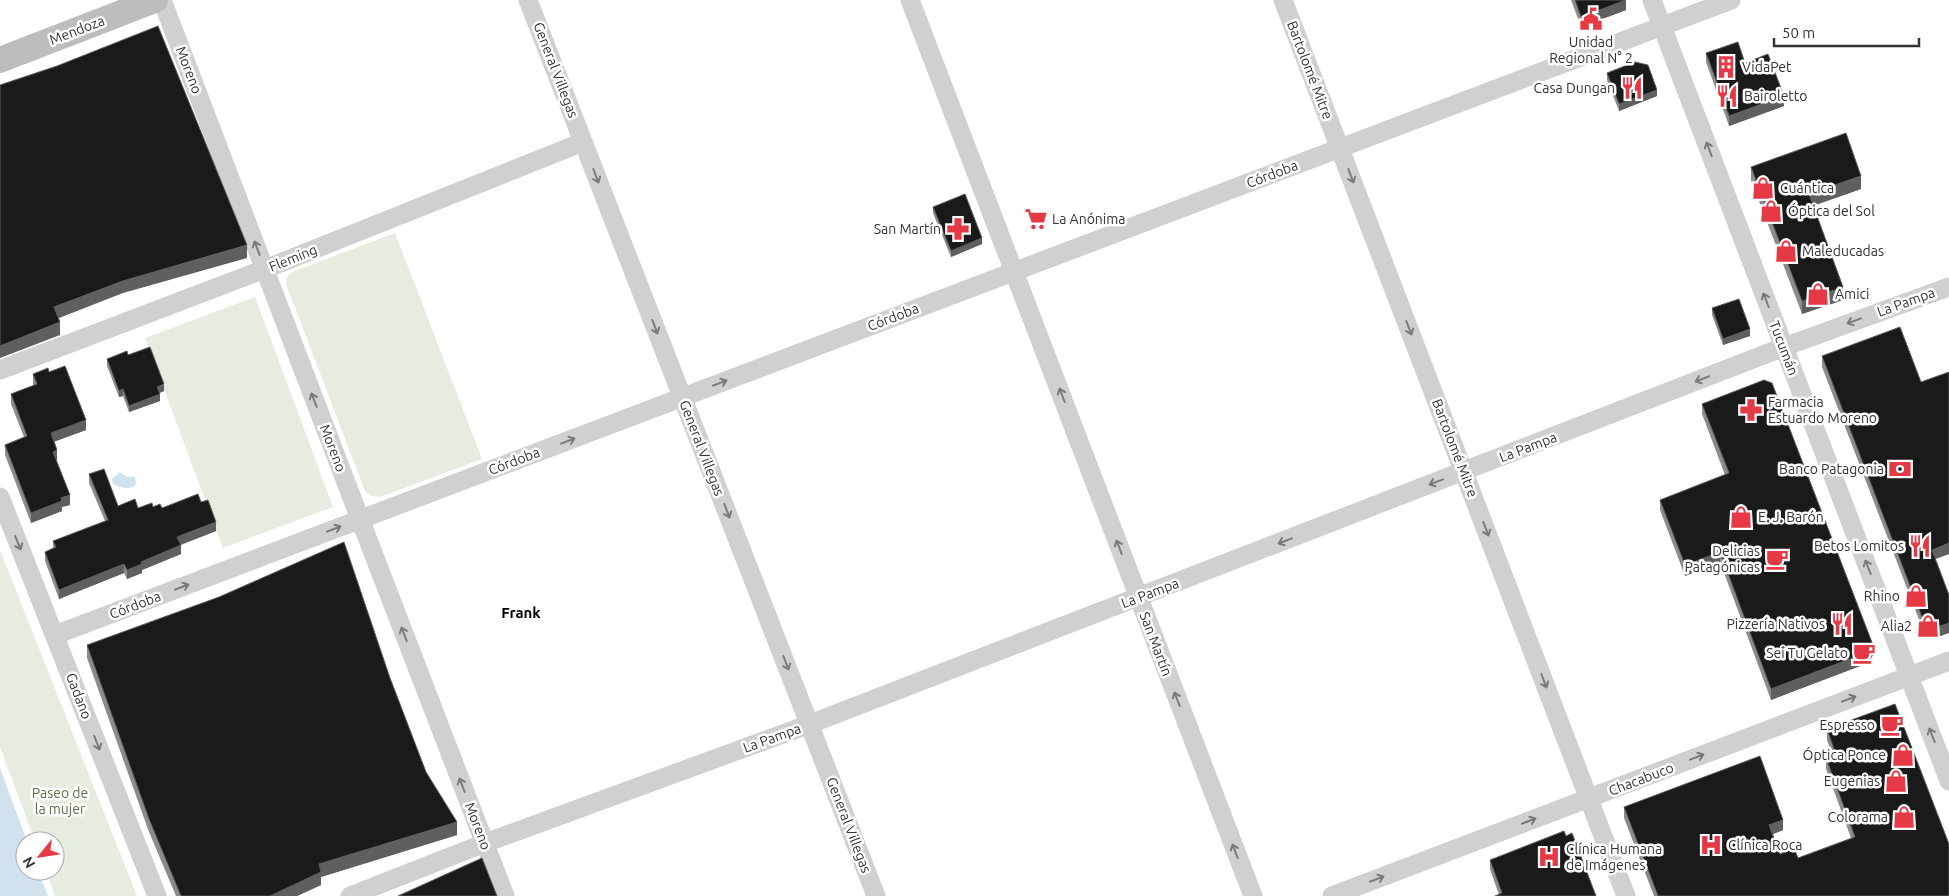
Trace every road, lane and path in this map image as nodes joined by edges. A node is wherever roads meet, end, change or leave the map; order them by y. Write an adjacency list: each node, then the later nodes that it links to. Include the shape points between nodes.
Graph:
1 (155, 0): 9 (main road, Mendoza)
2 (162, 0): 12 (street, Moreno, one-way to 2)
3 (528, 0): 10 (street, General Villegas)
4 (910, 0): 13 (street, San Martín)
5 (1284, 0): 11 (street, Bartolomé Mitre)
6 (1652, 0): 8 (street, Tucumán)
7 (1731, 0): 8 (street, Córdoba)
8 (1662, 26): 11 (street, Córdoba); 15 (street, Tucumán, one-way to 8)
9 (0, 60)
10 (583, 142): 12 (street, Fleming); 17 (street, General Villegas, one-way to 17)
11 (1340, 148): 13 (street, Córdoba); 18 (street, Bartolomé Mitre, one-way to 18)
12 (265, 269): 16 (street, Fleming); 20 (street, Moreno, one-way to 12)
13 (1014, 270): 17 (street, Córdoba, one-way to 13); 21 (street, San Martín, one-way to 13)
14 (1949, 287): 15 (street, La Pampa, one-way to 15)
15 (1784, 347): 18 (street, La Pampa, one-way to 18); 24 (street, Tucumán, one-way to 15)
16 (0, 370)
17 (682, 397): 20 (street, Córdoba, one-way to 17); 25 (street, General Villegas, one-way to 25)
18 (1465, 472): 21 (street, La Pampa, one-way to 21); 27 (street, Bartolomé Mitre, one-way to 27)
19 (0, 497): 22 (street, Gadano, one-way to 22)
20 (360, 519): 22 (street, Córdoba, one-way to 20); 28 (street, Moreno, one-way to 20)
21 (1138, 597): 25 (street, La Pampa); 33 (street, San Martín, one-way to 21)
22 (55, 635): 29 (street, Gadano, one-way to 29)
23 (1949, 661): 24 (street, Chacabuco)
24 (1909, 676): 26 (street, Tucumán, one-way to 24); 27 (street, Chacabuco, one-way to 24)
25 (810, 724): 28 (street, La Pampa); 32 (street, General Villegas)
26 (1949, 780)
27 (1589, 799): 34 (street, Chacabuco, one-way to 27); 35 (street, Bartolomé Mitre)
28 (485, 843): 30 (street, La Pampa); 31 (street, Moreno)
29 (157, 896)
30 (350, 896)
31 (505, 896)
32 (876, 896)
33 (1253, 896)
34 (1332, 896)
35 (1626, 896)

